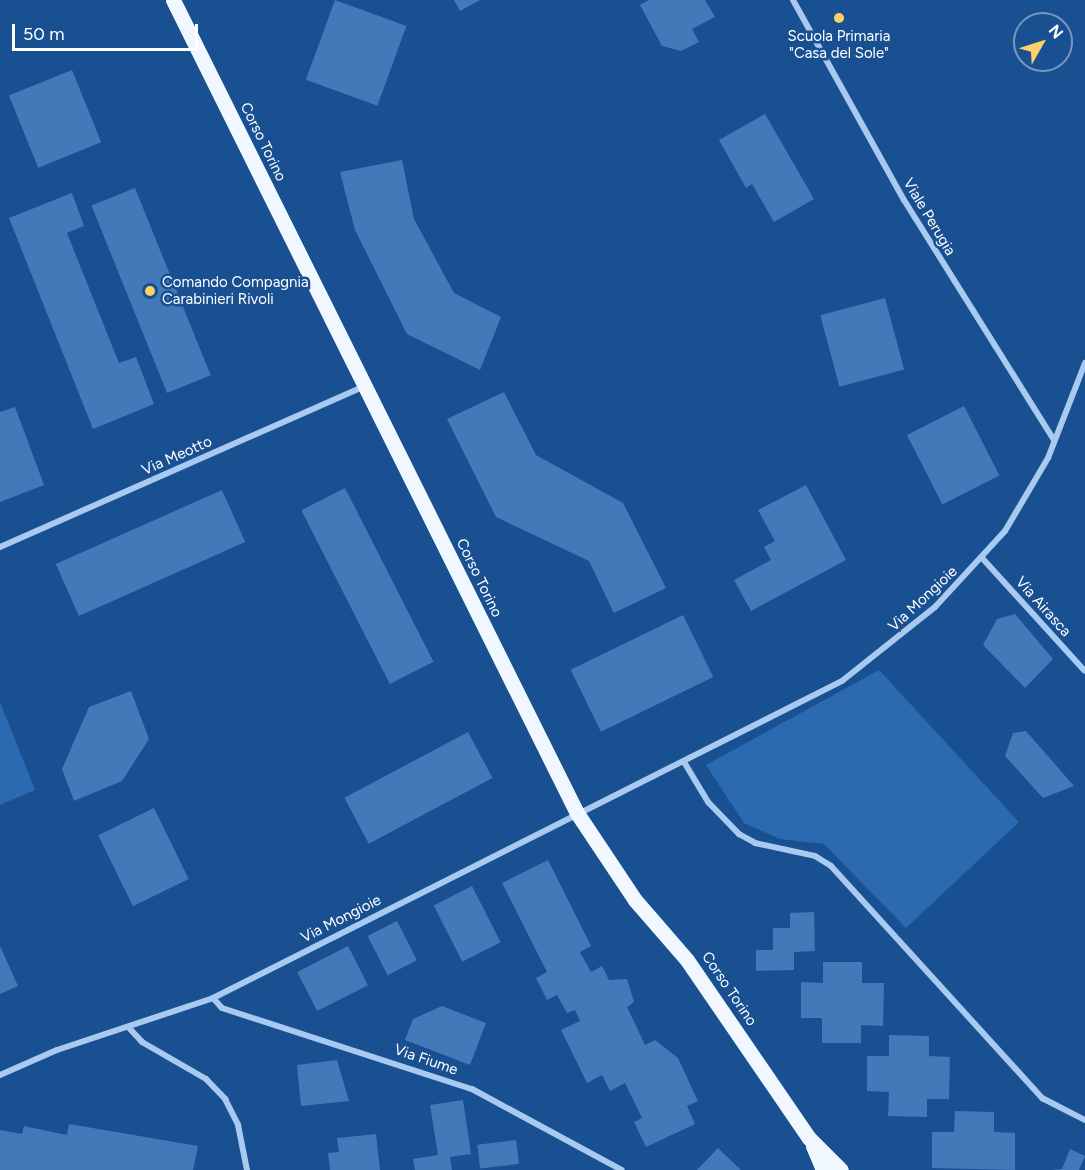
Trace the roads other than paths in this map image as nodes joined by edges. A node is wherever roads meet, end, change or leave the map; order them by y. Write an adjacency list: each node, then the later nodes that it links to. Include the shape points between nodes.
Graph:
1 (172, 0): 4 (main road, Corso Torino)
2 (793, 0): 5 (street, Viale Perugia, via 904,200)
3 (1085, 363): 5 (street, Via Mongioie)
4 (364, 387): 6 (street, Via Meotto); 10 (main road, Corso Torino)
5 (1054, 440): 7 (street, Via Mongioie, via 1028,497)
6 (0, 547)
7 (983, 559): 8 (street, Via Airasca); 9 (street, Via Mongioie, via 894,643 842,681)
8 (1085, 671)
9 (684, 762): 10 (street, Via Mongioie); 14 (street, via 708,802 739,834 755,843 815,856 831,866 1042,1098)
10 (577, 813): 11 (street, Via Mongioie); 15 (main road, Corso Torino, via 635,900 687,960)
11 (213, 998): 12 (street, Via Mongioie); 17 (street, Via Fiume, via 222,1008 472,1089)
12 (130, 1029): 13 (street, Via Mongioie, via 57,1050); 16 (street, via 142,1042 206,1079 225,1099 238,1125)
13 (0, 1075)
14 (1085, 1120)
15 (809, 1138): 18 (main road, Corso Torino); 19 (main road, Corso Torino)
16 (247, 1170)
17 (622, 1170)
18 (823, 1170)
19 (841, 1170)

